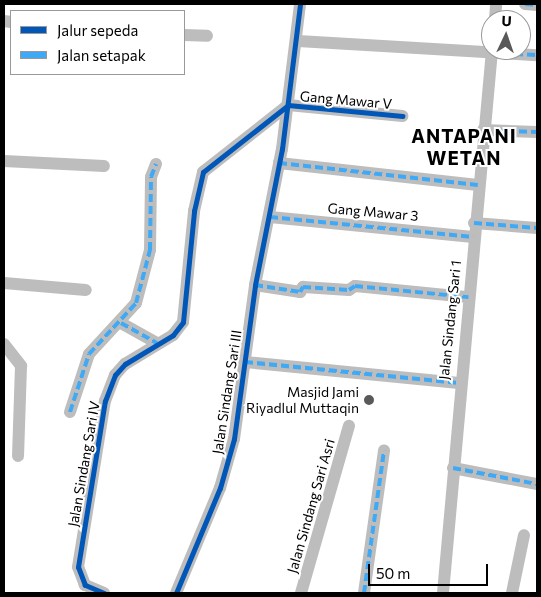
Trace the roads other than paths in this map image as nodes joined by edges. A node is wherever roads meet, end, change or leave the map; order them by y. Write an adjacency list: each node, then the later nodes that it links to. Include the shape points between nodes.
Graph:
1 (300, 4): 6 (street, Jalan Sindang Sari III)
2 (526, 4): 3 (street)
3 (537, 5)
4 (185, 34): 5 (street)
5 (207, 36)
6 (298, 41): 7 (street); 9 (street, Jalan Sindang Sari III)
7 (481, 51)
8 (491, 60): 11 (street, Jalan Sindang Sari 1)
9 (288, 105): 10 (street, Gang Mawar V); 14 (street, Jalan Sindang Sari III); 27 (street, Jalan Sindang Sari IV, via 203,172 194,211 184,322 173,335)
10 (402, 116)
11 (483, 130): 12 (street); 17 (street, Jalan Sindang Sari 1)
12 (537, 132)
13 (4, 161): 16 (street)
14 (280, 163): 17 (street); 18 (street, Jalan Sindang Sari III)
15 (156, 164): 26 (street, via 151,177 147,267 136,303)
16 (104, 166)
17 (478, 185): 19 (street, Jalan Sindang Sari 1)
18 (270, 217): 21 (street, Gang Mawar 3); 23 (street, Jalan Sindang Sari III)
19 (474, 223): 20 (street); 21 (street, Jalan Sindang Sari 1)
20 (537, 228)
21 (473, 236): 25 (street, Jalan Sindang Sari 1)
22 (4, 283): 24 (street)
23 (255, 285): 25 (street, via 300,292 303,287 348,290 354,286); 29 (street, Jalan Sindang Sari III)
24 (86, 290)
25 (468, 297): 30 (street, Jalan Sindang Sari 1)
26 (121, 323): 27 (street); 31 (street, via 89,354)
27 (157, 343): 38 (street, Jalan Sindang Sari IV, via 125,364 107,394 78,567 81,581)
28 (4, 344): 34 (street, via 21,366)
29 (245, 362): 30 (street); 39 (street, Jalan Sindang Sari III, via 229,460)
30 (459, 383): 35 (street, Jalan Sindang Sari 1)
31 (70, 412)
32 (349, 426): 40 (street, Jalan Sindang Sari Asri)
33 (384, 450): 41 (street)
34 (18, 456)
35 (453, 468): 36 (street); 42 (street, Jalan Sindang Sari 1)
36 (537, 484)
37 (524, 535): 43 (street)
38 (104, 593)
39 (176, 593)
40 (301, 593)
41 (364, 593)
42 (443, 593)
43 (512, 593)

